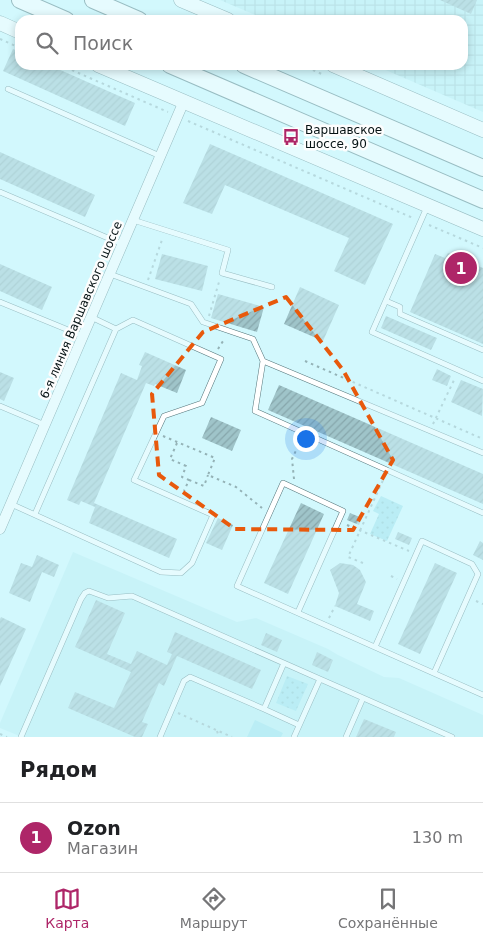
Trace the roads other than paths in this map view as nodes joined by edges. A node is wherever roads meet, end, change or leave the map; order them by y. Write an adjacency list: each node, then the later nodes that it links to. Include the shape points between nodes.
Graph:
1 (20, 0): 4 (main road)
2 (93, 0): 5 (main road)
3 (181, 0): 6 (street)
4 (54, 15)
5 (128, 15)
6 (216, 15)
7 (2, 26): 8 (street)
8 (15, 30)
9 (110, 70): 14 (street)
10 (182, 70): 19 (main road)
11 (256, 70): 17 (main road)
12 (345, 70): 15 (street)
13 (8, 89): 16 (lane)
14 (184, 101): 16 (street, 6-я линия Варшавского шоссе); 20 (street)
15 (483, 130)
16 (161, 156): 21 (street, 6-я линия Варшавского шоссе)
17 (483, 168)
18 (0, 192): 23 (lane)
19 (483, 200)
20 (428, 206): 22 (street); 26 (lane)
21 (133, 220): 23 (street, 6-я линия Варшавского шоссе); 25 (lane, via 228,250 222,273)
22 (483, 229)
23 (123, 244): 24 (street, 6-я линия Варшавского шоссе)
24 (110, 274): 28 (street, 6-я линия Варшавского шоссе); 32 (lane, via 191,304 203,322 254,339)
25 (272, 287)
26 (386, 301): 31 (lane, via 400,308 400,314); 33 (lane, via 381,321 372,332)
27 (0, 302): 30 (lane)
28 (91, 317): 29 (lane); 30 (street, 6-я линия Варшавского шоссе)
29 (116, 329): 39 (lane); 39 (lane, via 132,320 222,359 202,403 164,416 134,480 213,515 192,563 181,573 161,572)
30 (83, 336): 35 (street, 6-я линия Варшавского шоссе)
31 (483, 350)
32 (263, 361): 36 (lane); 38 (lane, via 255,411)
33 (483, 381)
34 (0, 406): 35 (lane)
35 (44, 425): 37 (street, 6-я линия Варшавского шоссе)
36 (483, 453)
37 (11, 504): 39 (lane); 40 (street, 6-я линия Варшавского шоссе)
38 (483, 513)
39 (35, 514)
40 (1, 523)
41 (298, 612): 41 (lane, via 237,586 283,483 343,511); 42 (lane)
42 (375, 647): 44 (lane); 44 (lane, via 422,541 472,564 478,574)
43 (284, 663): 45 (lane); 48 (lane); 50 (lane, via 132,596 108,598 89,591 82,599)
44 (434, 672): 46 (lane)
45 (320, 679): 47 (lane); 49 (lane)
46 (483, 696)
47 (363, 698): 53 (lane); 54 (lane)
48 (264, 709): 49 (lane); 51 (lane, via 190,677 184,681)
49 (299, 725): 52 (lane)
50 (21, 737)
51 (160, 737)
52 (294, 737)
53 (346, 737)
54 (452, 737)

